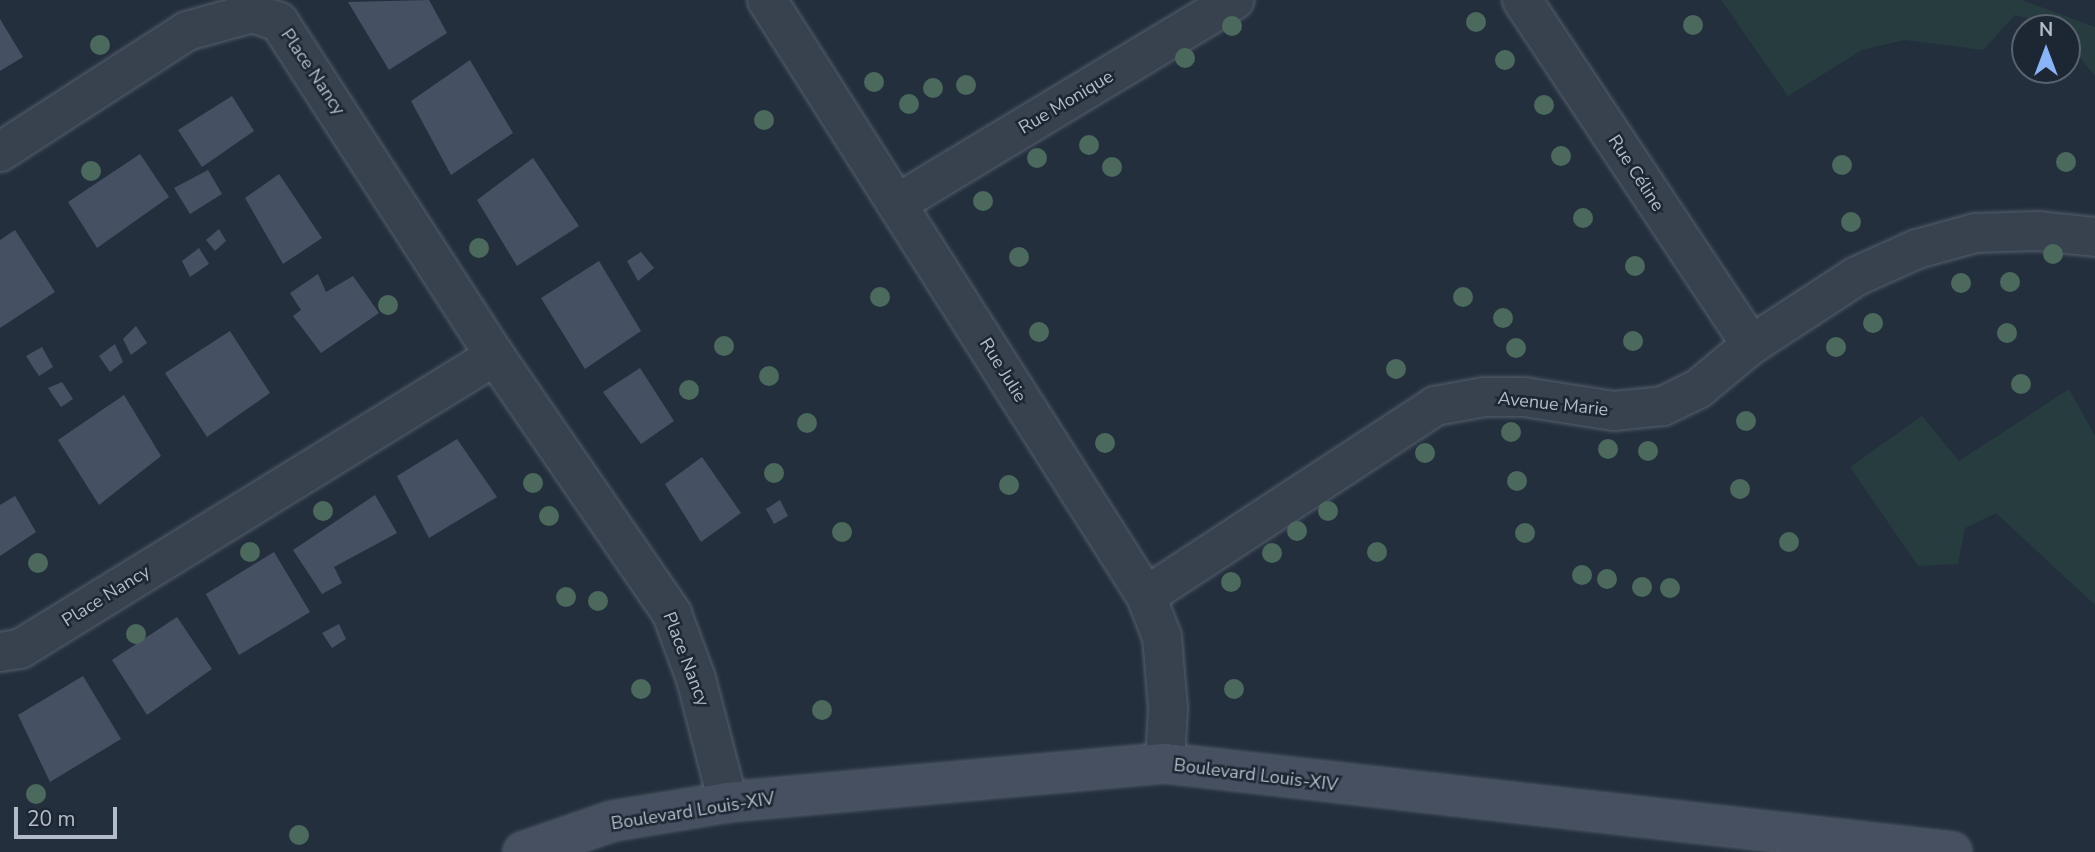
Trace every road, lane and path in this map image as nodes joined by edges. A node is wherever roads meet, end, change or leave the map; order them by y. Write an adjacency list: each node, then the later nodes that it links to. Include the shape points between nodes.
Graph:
1 (767, 0): 5 (street, Rue Julie)
2 (1234, 0): 5 (street, Rue Monique)
3 (1522, 0): 7 (street, Rue Céline)
4 (0, 152): 8 (street, Place Nancy, via 187,31 252,13 279,22)
5 (898, 203): 9 (street, Rue Julie)
6 (2095, 237): 7 (street, Avenue Marie, via 2038,231 1975,233 1917,249 1857,276)
7 (1751, 345): 9 (street, Avenue Marie, via 1698,389 1662,406 1614,411 1524,397 1435,406)
8 (495, 356): 10 (street, Place Nancy, via 20,649); 12 (street, Place Nancy, via 672,614 696,679)
9 (1146, 596): 11 (street, Rue Julie, via 1162,637 1168,708)
10 (0, 652)
11 (1165, 763): 12 (main road, Boulevard Louis-XIV); 14 (main road, Boulevard Louis-XIV)
12 (728, 802): 13 (main road, Boulevard Louis-XIV, via 613,821)
13 (523, 852)
14 (1952, 852)

